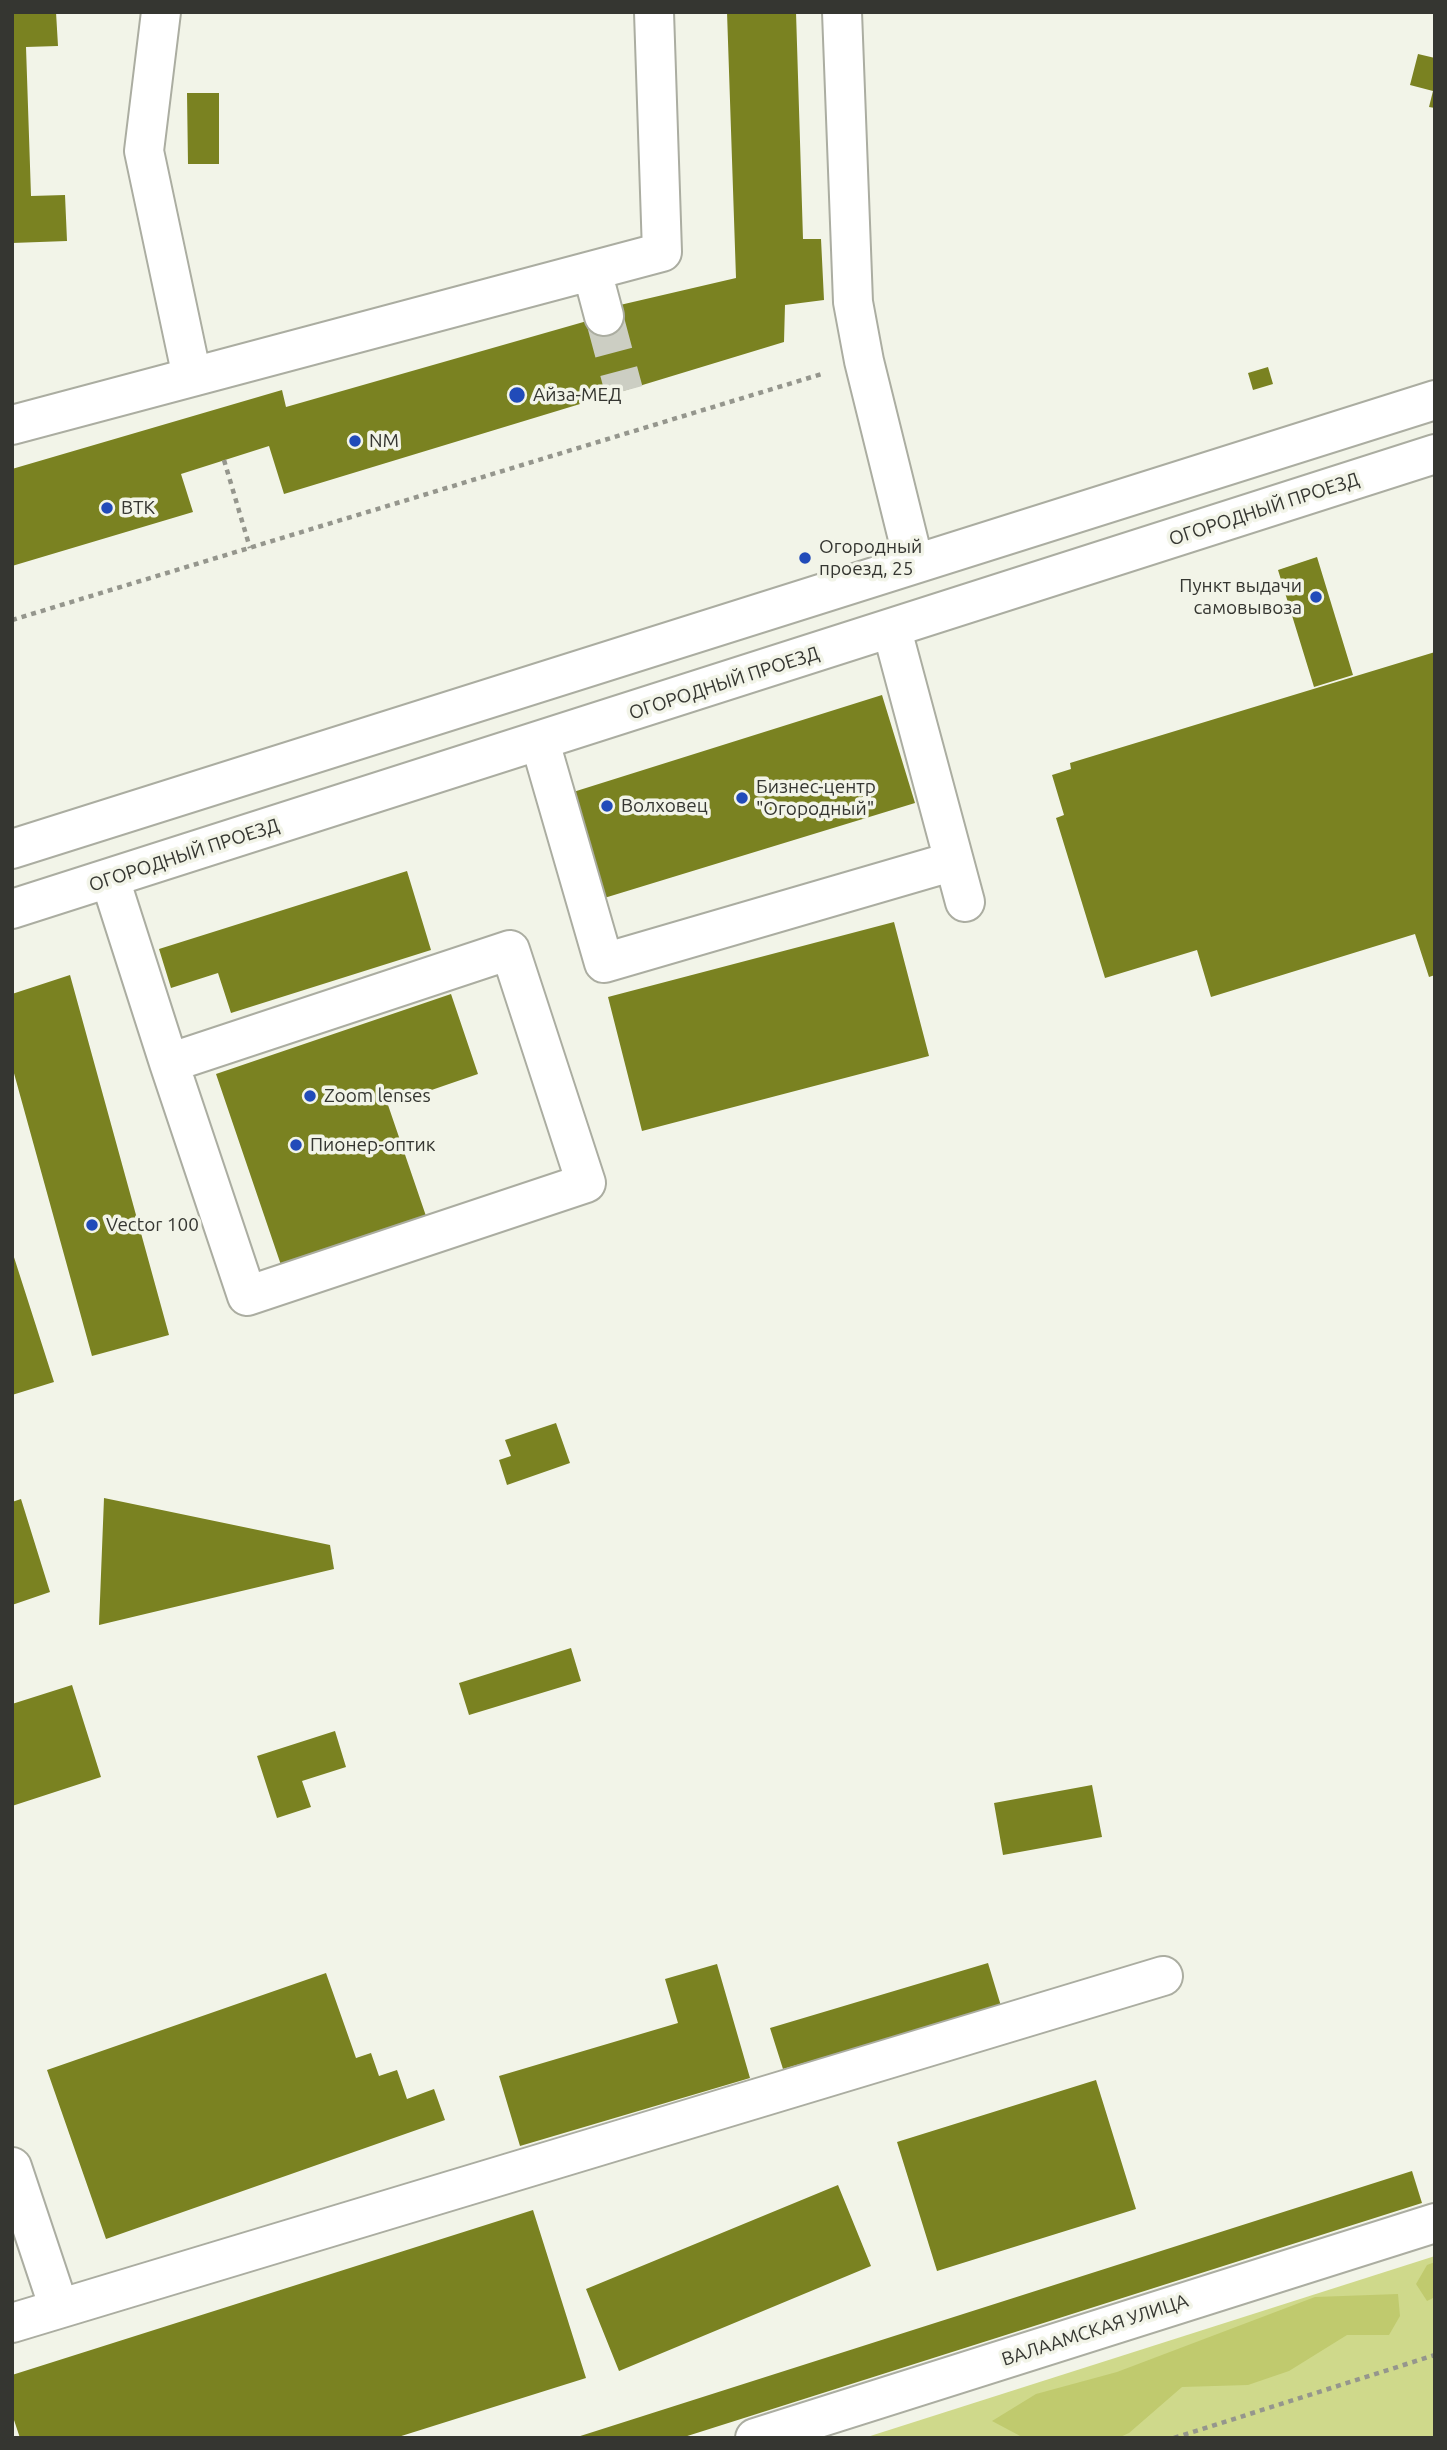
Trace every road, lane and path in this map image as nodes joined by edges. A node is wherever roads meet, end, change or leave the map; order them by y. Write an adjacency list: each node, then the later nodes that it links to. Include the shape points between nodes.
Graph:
1 (161, 12): 7 (main road, via 145,151)
2 (654, 12): 4 (main road, via 662,252)
3 (842, 12): 6 (main road, via 853,302)
4 (592, 271): 5 (main road); 7 (main road)
5 (604, 316)
6 (864, 361): 12 (path); 13 (main road)
7 (192, 377): 9 (main road)
8 (1435, 400): 13 (main road)
9 (12, 425)
10 (1435, 454): 15 (main road, ОГОРОДНЫЙ ПРОЕЗД)
11 (224, 460): 12 (path)
12 (250, 548): 14 (path)
13 (914, 563): 17 (main road)
14 (12, 620)
15 (892, 629): 16 (main road, ОГОРОДНЫЙ ПРОЕЗД); 18 (main road)
16 (540, 742): 18 (main road, via 604,963); 19 (main road, ОГОРОДНЫЙ ПРОЕЗД)
17 (12, 849)
18 (954, 861): 20 (main road)
19 (110, 879): 21 (main road, ОГОРОДНЫЙ ПРОЕЗД); 22 (main road)
20 (965, 902)
21 (12, 909)
22 (169, 1063): 22 (main road, via 510,950 586,1183 247,1296)
23 (1163, 1976): 26 (main road)
24 (12, 2167): 26 (main road)
25 (1435, 2222): 29 (main road, ВАЛААМСКАЯ УЛИЦА)
26 (59, 2308): 27 (main road)
27 (12, 2323)
28 (1435, 2355): 30 (path)
29 (755, 2438)
30 (1174, 2438)

